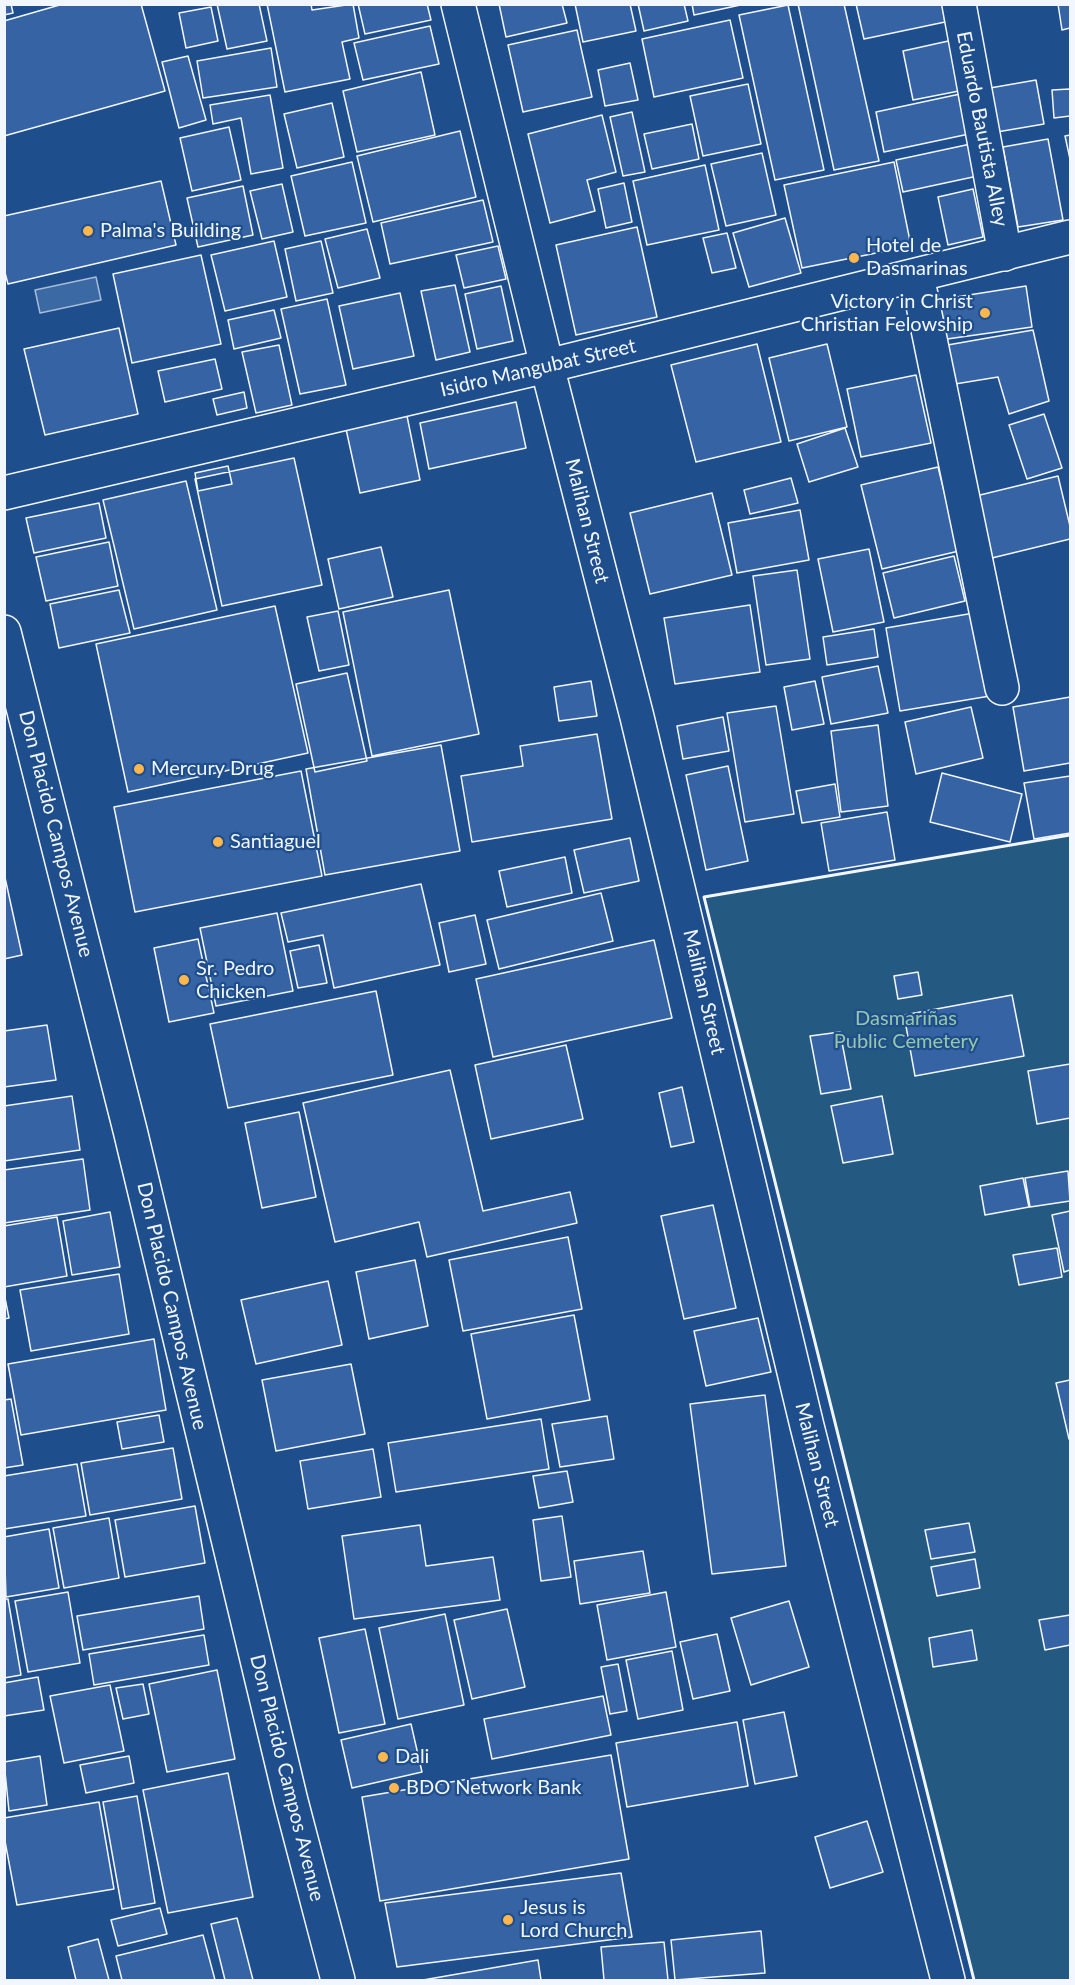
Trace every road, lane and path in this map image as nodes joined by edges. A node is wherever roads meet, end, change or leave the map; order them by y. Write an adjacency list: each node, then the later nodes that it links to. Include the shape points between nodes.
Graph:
1 (458, 4): 6 (street, Malihan Street)
2 (959, 4): 4 (street, Eduardo Bautista Alley)
3 (1071, 237): 4 (street, Isidro Mangubat Street)
4 (1005, 254): 5 (street, Isidro Mangubat Street)
5 (917, 276): 6 (street, Isidro Mangubat Street); 9 (street)
6 (547, 366): 7 (street, Isidro Mangubat Street); 11 (street, Malihan Street, via 638,717 807,1426)
7 (4, 493)
8 (4, 632): 10 (street, Don Placido Campos Avenue)
9 (1002, 688)
10 (338, 1980)
11 (948, 1980)

